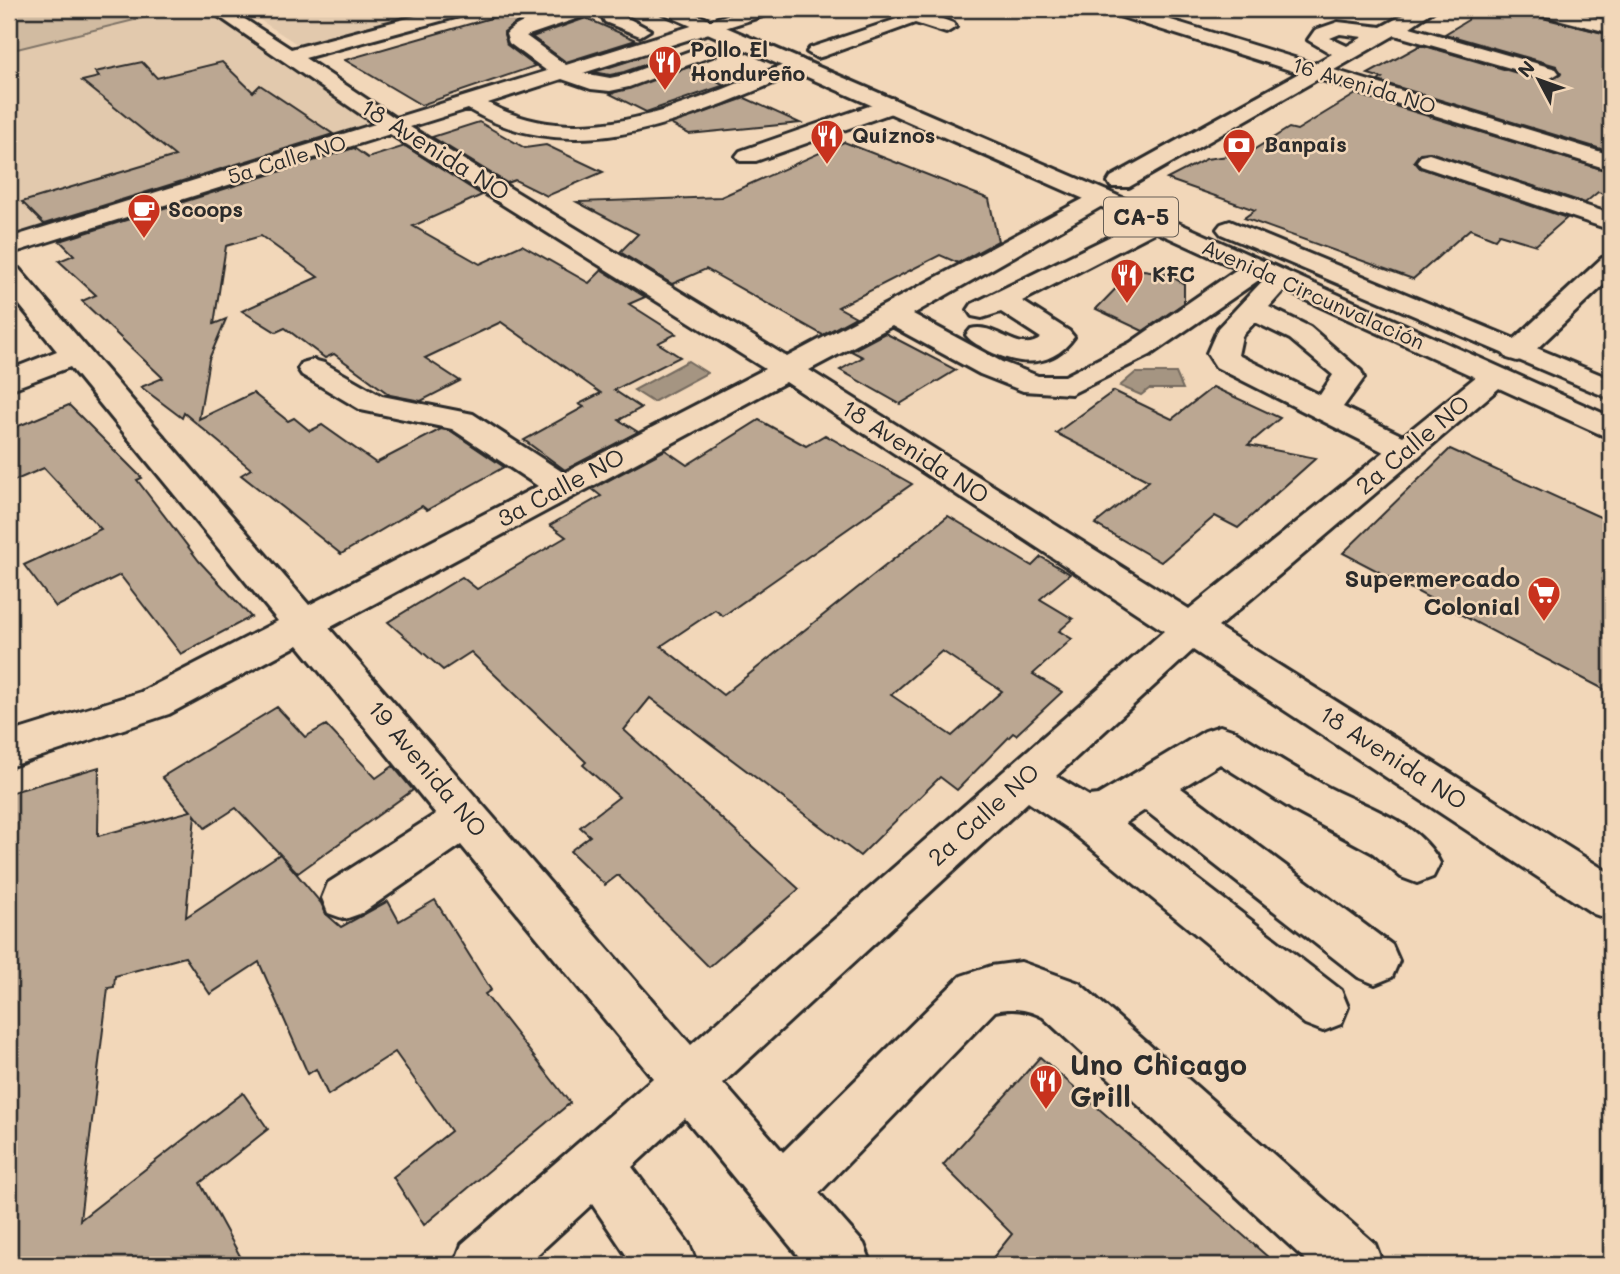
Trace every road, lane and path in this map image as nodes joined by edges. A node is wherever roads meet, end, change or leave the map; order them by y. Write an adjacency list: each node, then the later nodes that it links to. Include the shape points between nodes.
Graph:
1 (217, 9): 21 (main road, 18 Avenida NO)
2 (463, 9): 10 (main road)
3 (586, 9): 23 (main road, via 516,34 522,44)
4 (615, 9): 16 (main road, via 609,12 612,18)
5 (668, 9): 13 (main road, Avenida Circunvalación / CA-5)
6 (765, 9): 13 (main road, 5a Calle NO)
7 (1116, 9): 22 (main road, 16 Avenida NO)
8 (1427, 9): 17 (main road, 3a Calle NO)
9 (1542, 9): 12 (main road)
10 (419, 14): 15 (main road)
11 (367, 15): 15 (main road)
12 (1606, 21)
13 (726, 23): 20 (main road, Avenida Circunvalación / CA-5); 23 (main road, 5a Calle NO); 23 (main road, via 615,86 591,85)
14 (872, 23): 20 (main road)
15 (389, 29): 21 (main road)
16 (640, 30)
17 (1388, 31): 19 (main road, 3a Calle NO); 19 (main road, via 1338,29 1318,40); 24 (main road)
18 (921, 36): 20 (main road, via 946,27 912,18)
19 (1347, 53): 22 (main road, 3a Calle NO)
20 (808, 54): 25 (main road, via 636,124 583,133 525,127); 26 (main road, Avenida Circunvalación / CA-5); 31 (main road, Avenida Circunvalación / CA-5)
21 (290, 56): 27 (main road, 18 Avenida NO)
22 (1315, 71): 30 (main road, 16 Avenida NO); 31 (main road, 3a Calle NO)
23 (564, 73): 25 (main road, 5a Calle NO)
24 (1549, 73)
25 (471, 102): 27 (main road, 5a Calle NO)
26 (892, 105): 28 (main road); 31 (main road, Avenida Circunvalación / CA-5)
27 (394, 127): 34 (main road, 5a Calle NO); 45 (main road, 18 Avenida NO)
28 (748, 156)
29 (1429, 161): 32 (main road)
30 (1611, 163)
31 (1110, 189): 33 (main road, Avenida Circunvalación / CA-5); 39 (main road, 3a Calle NO); 43 (main road, Avenida Circunvalación / CA-5, via 1203,217)
32 (1611, 222)
33 (1154, 223): 36 (main road, Avenida Circunvalación / CA-5); 38 (main road)
34 (9, 246)
35 (1610, 267): 43 (main road, 2a Calle NO)
36 (1267, 274): 39 (main road, via 1071,385 1034,385 1002,372); 40 (main road); 43 (main road, Avenida Circunvalación / CA-5)
37 (9, 275): 42 (main road, 19 Avenida NO)
38 (1002, 300): 41 (main road); 41 (main road, via 1059,337 1048,351 1037,356 1017,352)
39 (902, 309): 41 (main road); 45 (main road, 3a Calle NO)
40 (1252, 309): 48 (main road, via 1300,333 1346,371 1349,378); 48 (main road, via 1228,334 1222,353 1227,361)
41 (959, 324)
42 (76, 355): 46 (main road); 52 (main road, 19 Avenida NO)
43 (1506, 365): 47 (main road, Avenida Circunvalación / CA-5); 49 (main road, Avenida Circunvalación / CA-5); 50 (main road, 2a Calle NO)
44 (313, 369): 51 (main road, via 372,403 463,421)
45 (786, 369): 51 (main road, 3a Calle NO); 53 (main road, 18 Avenida NO)
46 (9, 381)
47 (1611, 390)
48 (1325, 410): 50 (main road)
49 (1611, 429)
50 (1406, 450): 53 (main road, 2a Calle NO)
51 (563, 487): 52 (main road, 3a Calle NO)
52 (304, 624): 54 (main road, 3a Calle NO, via 155,703); 58 (main road, 19 Avenida NO)
53 (1192, 628): 55 (main road, 2a Calle NO); 61 (main road, 18 Avenida NO)
54 (9, 750)
55 (1026, 778): 57 (main road); 64 (main road, 2a Calle NO)
56 (1147, 787): 57 (main road, via 1108,811); 59 (main road, via 1220,743 1389,839); 62 (main road)
57 (1084, 816): 63 (main road)
58 (467, 817): 60 (main road); 64 (main road, 19 Avenida NO)
59 (1417, 863)
60 (345, 898)
61 (1611, 899)
62 (1376, 961)
63 (1323, 1007)
64 (690, 1080): 65 (main road, 2a Calle NO); 66 (main road, 19 Avenida NO)
65 (596, 1163): 67 (main road, 2a Calle NO); 68 (main road)
66 (783, 1191): 69 (main road, 19 Avenida NO); 70 (main road, via 979,993 1005,984 1037,987 1061,1000)
67 (483, 1265)
68 (668, 1265)
69 (844, 1265)
70 (1354, 1265)

